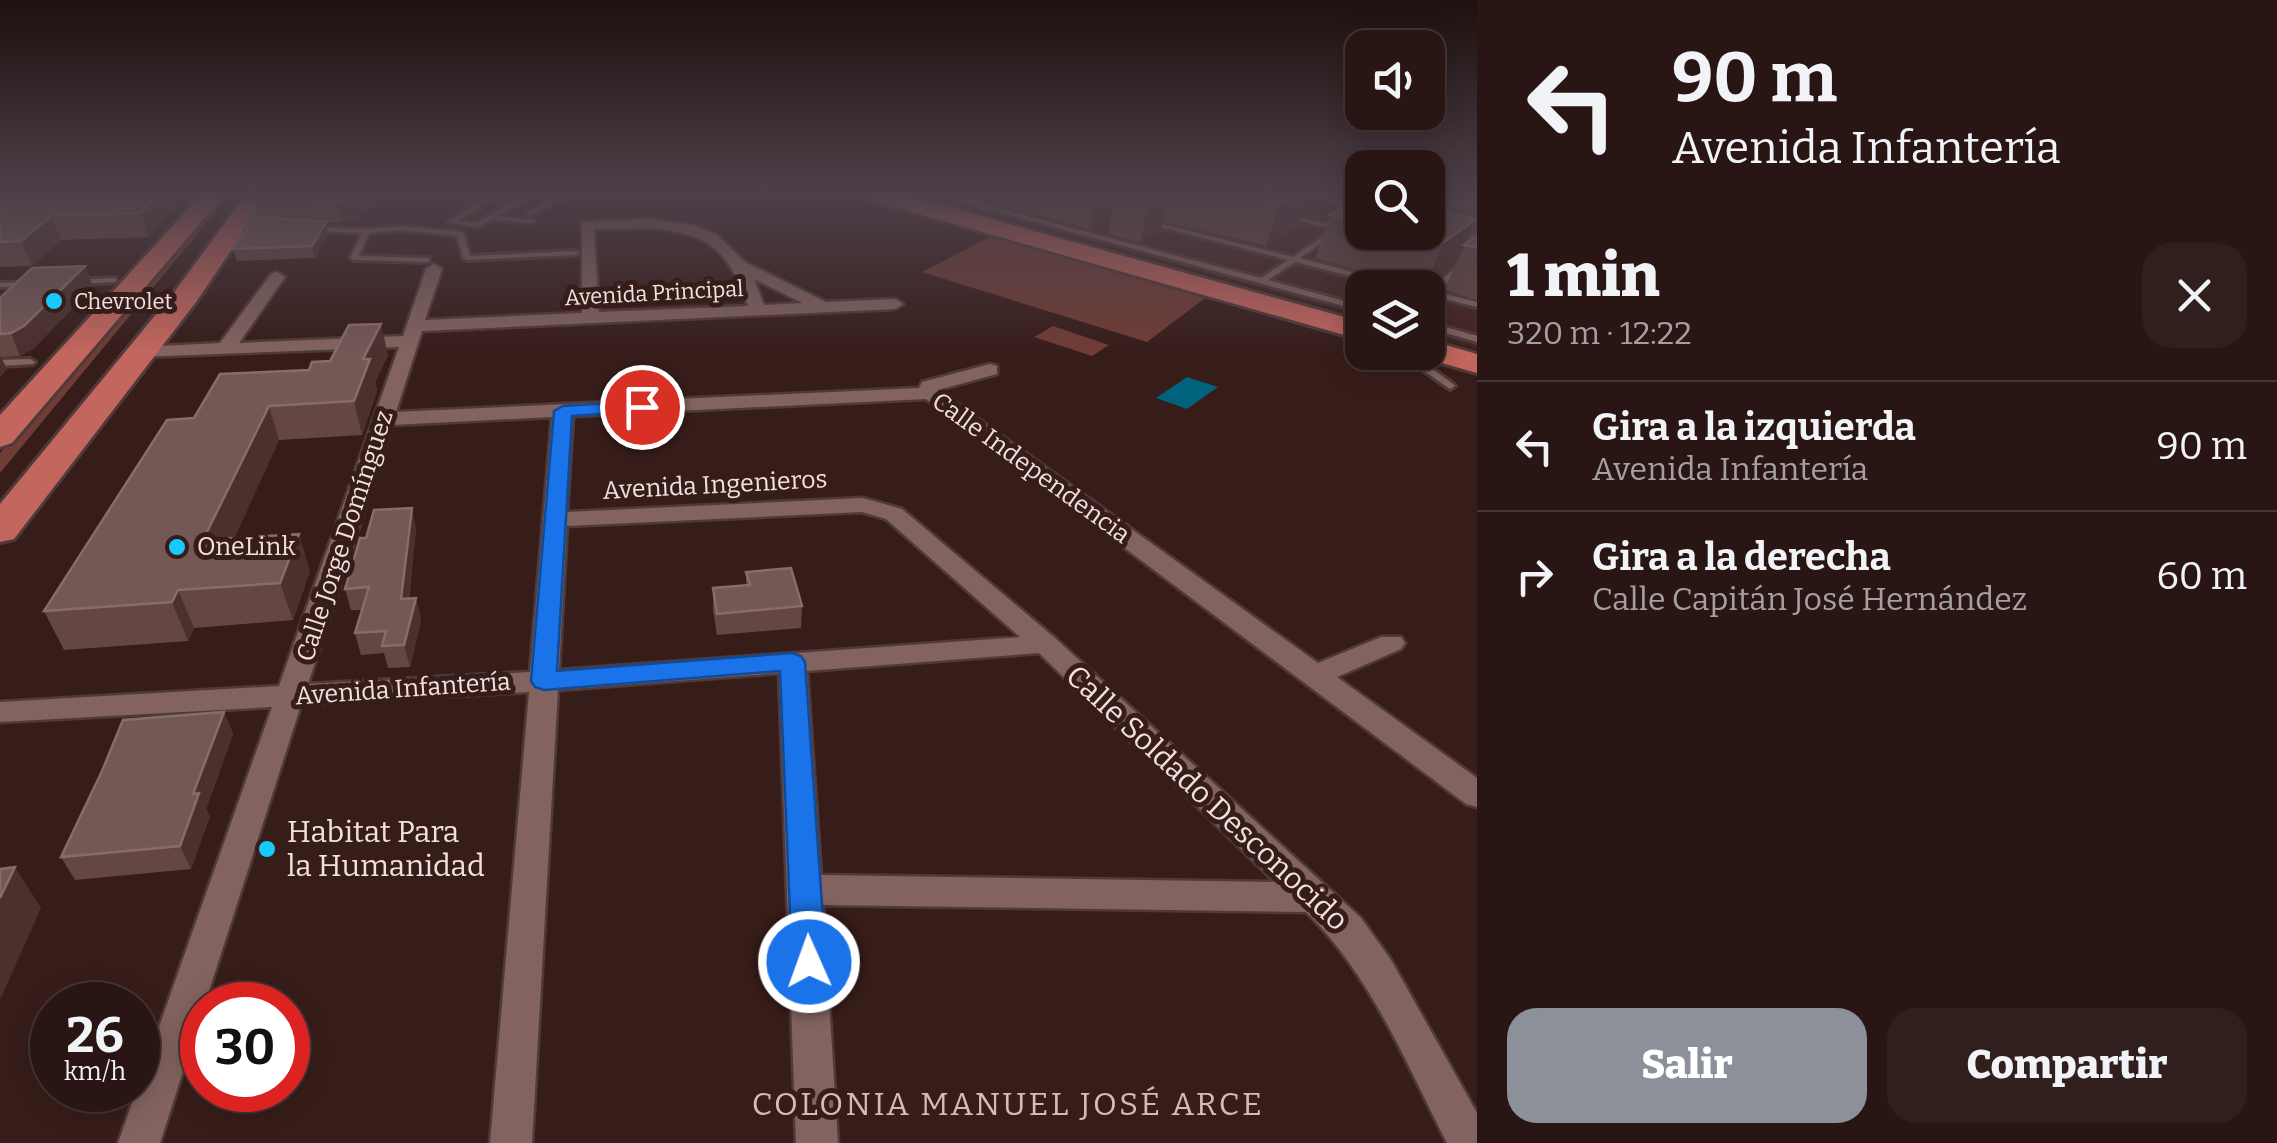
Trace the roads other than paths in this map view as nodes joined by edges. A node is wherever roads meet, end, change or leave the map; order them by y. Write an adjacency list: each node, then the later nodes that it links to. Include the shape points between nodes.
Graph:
1 (145, 246): 23 (highway)
2 (157, 246): 20 (highway)
3 (176, 246): 20 (highway)
4 (202, 246): 57 (highway)
5 (206, 246): 44 (highway)
6 (359, 246): 19 (lane, via 354,258)
7 (464, 246): 15 (lane, via 467,258)
8 (588, 246): 35 (street)
9 (723, 246): 18 (street)
10 (1106, 246): 37 (highway)
11 (1107, 246): 36 (highway)
12 (1110, 246): 24 (lane)
13 (1248, 246): 17 (lane)
14 (1312, 246): 17 (lane)
15 (575, 253)
16 (1452, 255): 25 (lane, via 1471,260)
17 (1296, 258): 21 (lane); 24 (lane)
18 (740, 264): 33 (street); 34 (street)
19 (430, 265): 38 (street, Calle Jorge Domínguez)
20 (144, 271): 56 (highway)
21 (1345, 271)
22 (277, 277): 42 (street)
23 (112, 280): 26 (lane); 46 (highway)
24 (1262, 280): 30 (lane)
25 (1445, 280)
26 (56, 282)
27 (38, 283): 28 (lane)
28 (0, 285)
29 (1445, 297): 32 (lane)
30 (1345, 303)
31 (895, 304): 33 (street, Avenida Principal)
32 (1477, 305)
33 (823, 307): 34 (street, Avenida Principal)
34 (758, 310): 35 (street, Avenida Principal)
35 (591, 318): 38 (street, Avenida Principal)
36 (1345, 319)
37 (1345, 325)
38 (412, 333): 42 (street, Avenida Principal); 55 (street, Calle Jorge Domínguez)
39 (1477, 338): 40 (lane)
40 (1445, 342)
41 (1445, 346): 45 (highway)
42 (226, 348): 44 (street, Avenida Principal)
43 (1445, 349): 48 (highway)
44 (140, 352): 60 (highway)
45 (1477, 355)
46 (30, 362): 47 (lane); 53 (highway)
47 (0, 363)
48 (1477, 364)
49 (990, 370): 52 (street, via 940,381)
50 (1429, 370): 51 (lane)
51 (1450, 386)
52 (927, 392): 54 (street, Calle Independencia); 64 (street, Calle Independencia)
53 (0, 393)
54 (563, 411): 55 (street, Calle Independencia); 59 (street)
55 (383, 419): 66 (street, Calle Jorge Domínguez)
56 (0, 436)
57 (0, 494)
58 (879, 507): 59 (street, Avenida Ingenieros); 62 (street, Calle Soldado Desconocido)
59 (554, 520): 65 (street)
60 (0, 530)
61 (1391, 643): 64 (street)
62 (1045, 644): 63 (street, Avenida Infantería); 70 (street, Calle Soldado Desconocido)
63 (792, 662): 65 (street, Avenida Infantería); 69 (street)
64 (1316, 675): 68 (street, Calle Independencia)
65 (544, 681): 66 (street, Avenida Infantería); 72 (street)
66 (293, 696): 67 (street, Avenida Infantería); 71 (street, Calle Jorge Domínguez)
67 (0, 712)
68 (1477, 794)
69 (806, 890): 70 (street); 73 (street)
70 (1318, 897): 74 (street, Calle Soldado Desconocido, via 1378,972)
71 (139, 1143)
72 (511, 1143)
73 (816, 1143)
74 (1470, 1143)

